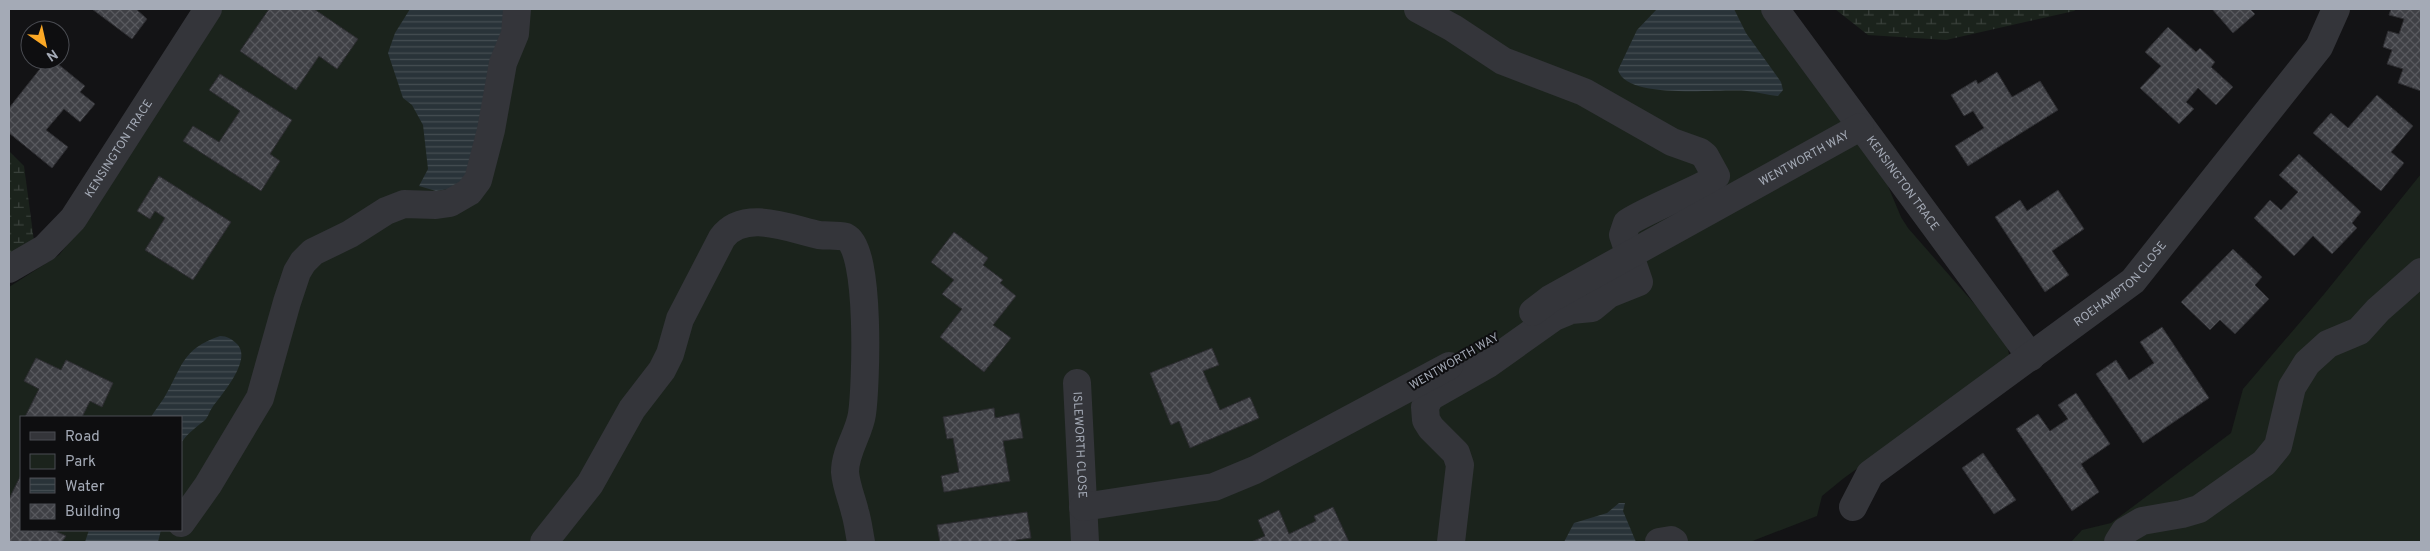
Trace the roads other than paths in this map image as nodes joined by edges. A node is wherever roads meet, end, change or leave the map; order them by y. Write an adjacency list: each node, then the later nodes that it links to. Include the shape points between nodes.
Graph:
1 (208, 9): 8 (street, KENSINGTON TRACE, via 73,220 45,248)
2 (517, 9): 14 (street, via 515,34 503,62 492,130 478,180 469,192 458,199 436,205 415,203 399,206 308,256 297,272 260,398)
3 (1418, 9): 7 (street, via 1471,39 1498,59 1584,92 1672,142 1705,156 1714,170 1714,180 1655,206 1627,223 1623,235)
4 (1774, 9): 6 (street, KENSINGTON TRACE)
5 (2336, 9): 10 (street, ROEHAMPTON CLOSE, via 2319,47 2133,281)
6 (1860, 128): 7 (street, WENTWORTH WAY); 10 (street, KENSINGTON TRACE)
7 (1631, 256): 12 (street, WENTWORTH WAY, via 1550,299 1485,347 1255,470 1214,487); 18 (street, via 1639,282 1609,294 1592,308 1571,310 1554,317 1488,364 1436,392 1428,400 1426,420 1456,454 1460,464)
8 (9, 269)
9 (2421, 272): 21 (street, via 2358,331 2328,344 2307,363 2292,387 2278,446 2264,462 2199,509 2142,521 2125,531)
10 (2031, 358): 13 (street, ROEHAMPTON CLOSE, via 1870,474)
11 (1077, 383): 12 (street, ISLEWORTH CLOSE)
12 (1083, 507): 17 (street)
13 (1853, 507)
14 (182, 522)
15 (544, 542): 16 (street, via 590,484 632,409 662,370 680,319 722,238 732,229 761,222 846,237 855,245 865,321 866,358 862,414 845,471)
16 (861, 542)
17 (1085, 542)
18 (1452, 542)
19 (1659, 542): 20 (street)
20 (1674, 542)
21 (2118, 542)

